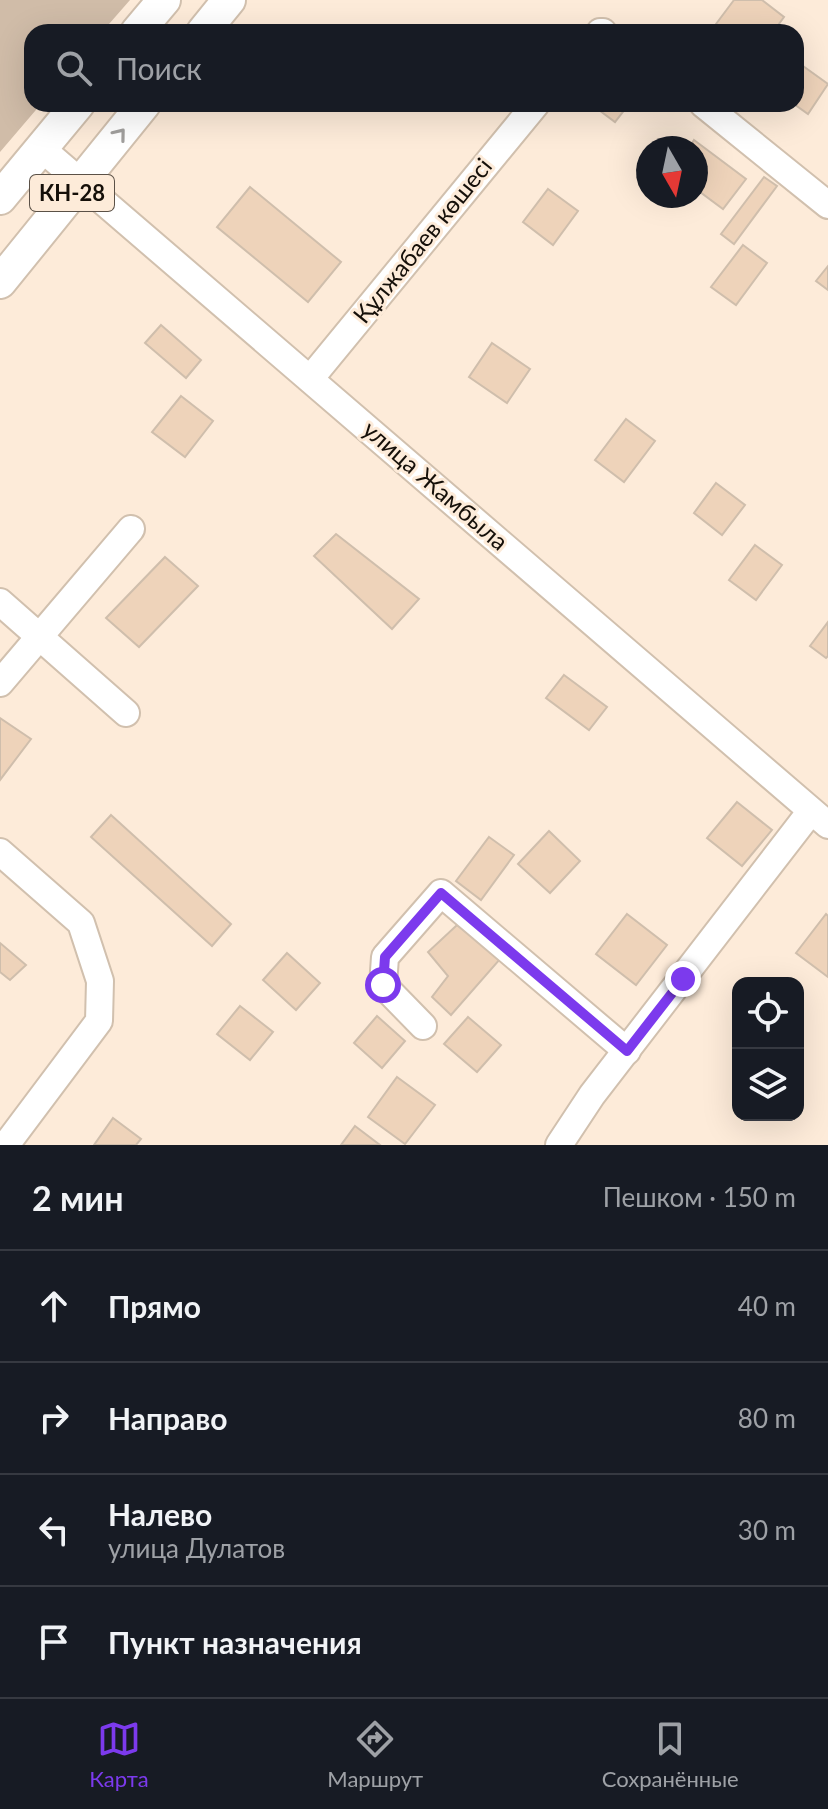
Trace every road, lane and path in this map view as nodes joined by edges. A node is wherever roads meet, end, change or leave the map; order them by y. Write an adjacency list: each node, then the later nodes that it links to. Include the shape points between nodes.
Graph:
1 (164, 0): 3 (main road)
2 (229, 0): 4 (main road)
3 (144, 24)
4 (210, 24)
5 (71, 112): 9 (main road, КН-28)
6 (138, 112): 10 (main road, КН-28, one-way to 6)
7 (529, 112): 14 (street, Құлжабаев көшесі)
8 (713, 112): 12 (street)
9 (41, 148): 10 (street, улица Жамбыла); 11 (main road, КН-28)
10 (80, 183): 13 (main road, КН-28); 14 (street, улица Жамбыла)
11 (0, 198)
12 (828, 205)
13 (0, 282)
14 (310, 379): 20 (street, улица Жамбыла)
15 (131, 529): 17 (street)
16 (0, 602): 17 (street)
17 (39, 637): 18 (street); 19 (street)
18 (0, 683)
19 (126, 713)
20 (819, 818): 23 (street)
21 (0, 852): 24 (street, via 81,923 100,981 99,1021)
22 (423, 1026): 23 (street, via 383,985 385,957 441,893)
23 (627, 1051): 25 (street)
24 (6, 1145)
25 (559, 1145)

